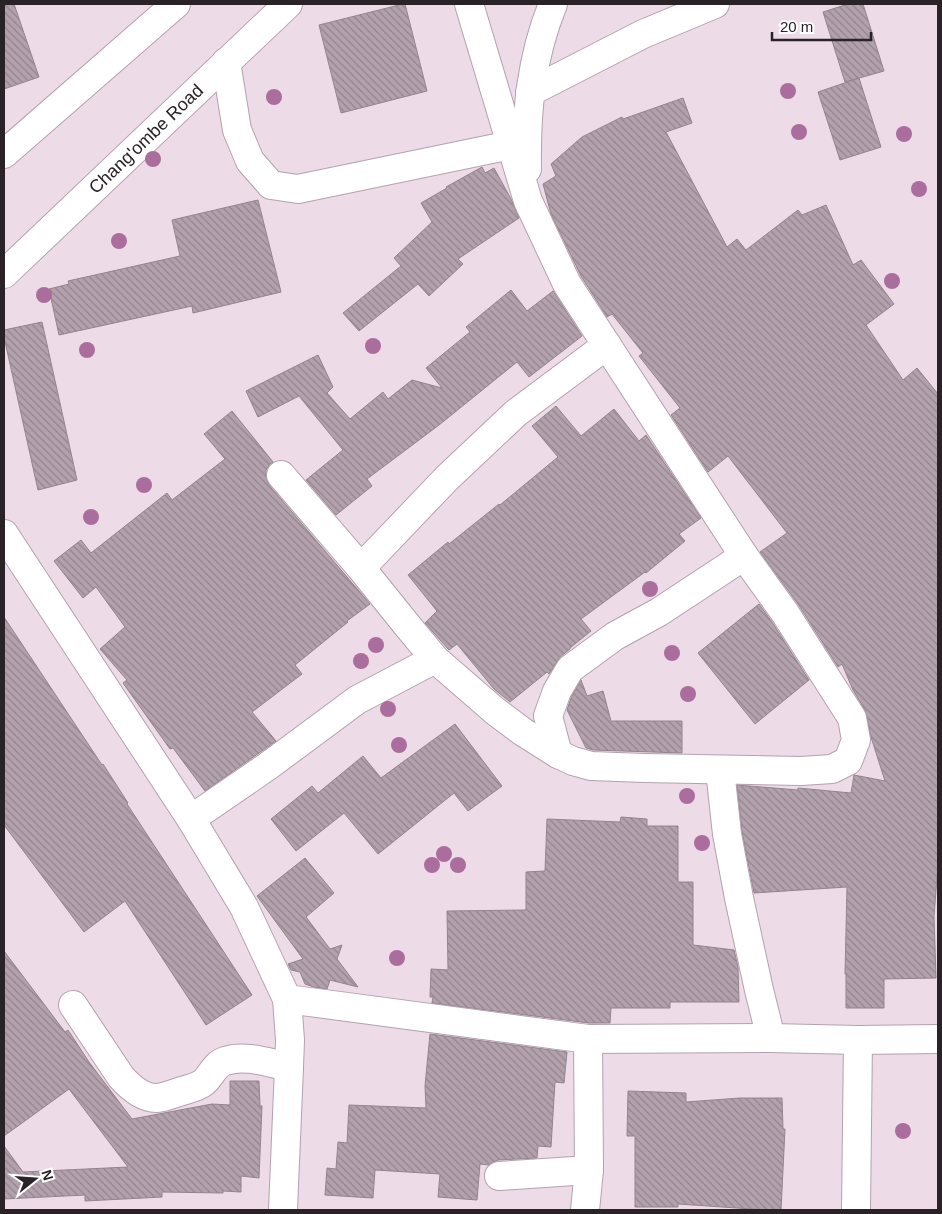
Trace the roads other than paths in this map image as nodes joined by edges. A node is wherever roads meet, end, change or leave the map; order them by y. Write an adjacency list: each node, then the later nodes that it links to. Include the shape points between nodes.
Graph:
1 (288, 4): 6 (street, Chang'ombe Road)
2 (469, 4): 8 (street)
3 (553, 4): 7 (street, via 536,55)
4 (715, 4): 7 (street, via 642,34)
5 (168, 5): 9 (street)
6 (226, 62): 8 (street, via 237,130 250,161 271,185 298,189); 11 (street, Chang'ombe Road)
7 (530, 92): 10 (street)
8 (511, 145): 10 (street)
9 (4, 154)
10 (528, 200): 12 (street, via 567,284)
11 (4, 274)
12 (608, 345): 15 (street); 16 (street, via 516,413 447,478)
13 (281, 475): 16 (street)
14 (4, 534): 20 (street)
15 (744, 556): 18 (street, via 659,612 615,636 570,669 548,716); 19 (street, via 852,718 856,740 848,761 832,769)
16 (362, 568): 17 (street)
17 (435, 659): 18 (street, via 495,712); 20 (street, via 357,700)
18 (558, 754): 19 (street, via 591,766)
19 (720, 770): 23 (street, via 739,898)
20 (190, 819): 21 (street, via 244,907)
21 (287, 999): 25 (street); 27 (street)
22 (73, 1005): 27 (street, via 121,1077 144,1095 156,1098 193,1088 204,1082 226,1060 254,1059)
23 (771, 1038): 25 (street); 26 (street)
24 (938, 1038): 26 (street)
25 (588, 1039): 28 (street)
26 (858, 1040): 32 (street)
27 (289, 1067): 30 (street)
28 (589, 1170): 29 (street); 31 (street)
29 (499, 1176)
30 (283, 1210)
31 (585, 1210)
32 (856, 1210)

